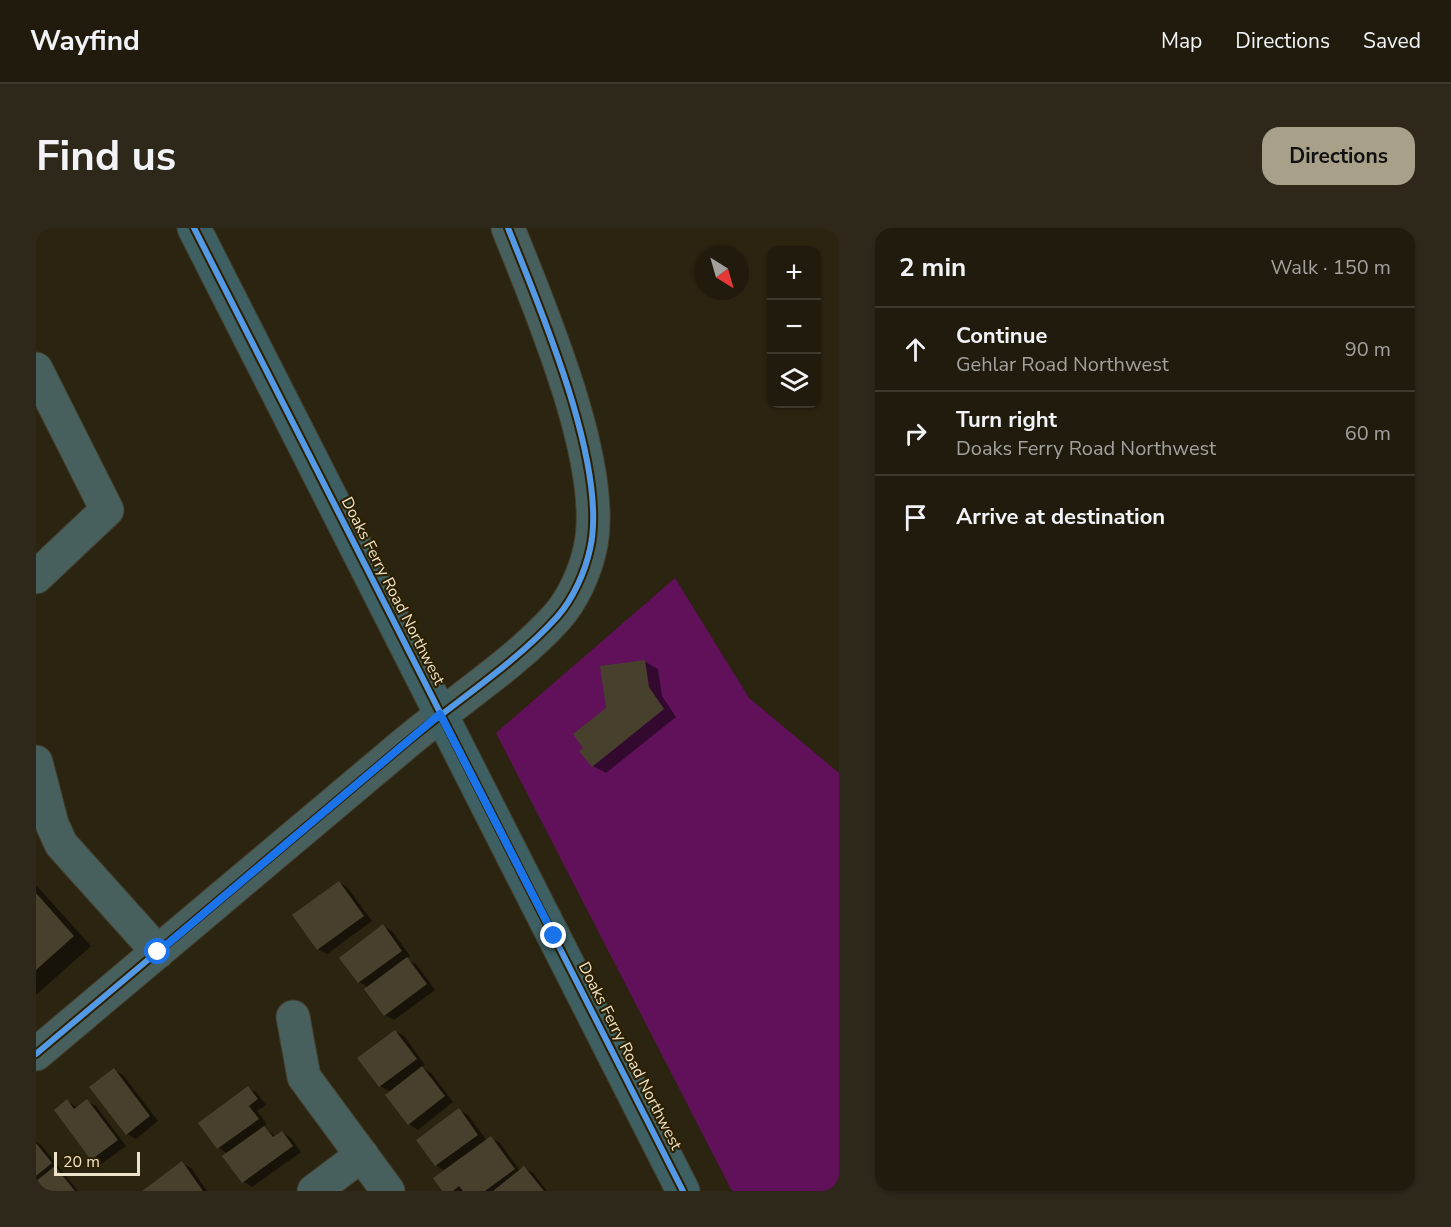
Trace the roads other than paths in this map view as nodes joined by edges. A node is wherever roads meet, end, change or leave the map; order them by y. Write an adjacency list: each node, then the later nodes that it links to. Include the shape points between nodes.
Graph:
1 (194, 228): 5 (main road, Doaks Ferry Road Northwest)
2 (508, 228): 5 (street, via 567,388 588,464 594,507 590,548 579,581 558,616 517,654)
3 (36, 369): 4 (street, via 107,510)
4 (36, 577)
5 (440, 714): 7 (street); 13 (main road, Doaks Ferry Road Northwest)
6 (36, 762): 7 (street, via 52,824 62,844)
7 (158, 952): 9 (street)
8 (293, 1017): 10 (street, via 304,1077)
9 (36, 1054)
10 (362, 1155): 11 (street); 12 (street)
11 (314, 1191)
12 (388, 1191)
13 (682, 1191)

